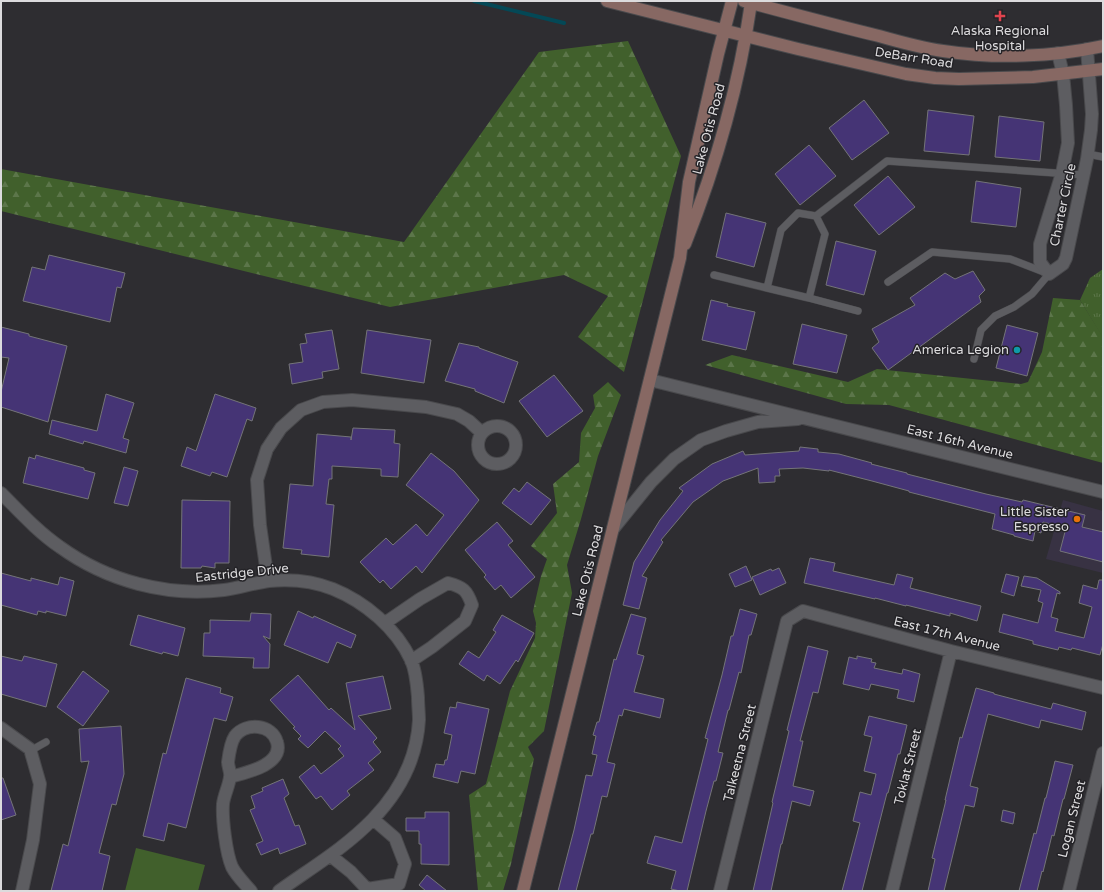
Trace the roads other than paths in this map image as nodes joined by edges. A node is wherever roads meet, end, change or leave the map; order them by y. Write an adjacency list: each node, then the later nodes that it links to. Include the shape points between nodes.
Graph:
1 (607, 1): 4 (main road, DeBarr Road)
2 (732, 1): 4 (main road, Lake Otis Road)
3 (748, 2): 5 (main road, Lake Otis Road); 8 (main road, DeBarr Road, via 839,27 944,51 1008,56)
4 (724, 31): 5 (main road, DeBarr Road); 17 (main road, Lake Otis Road, via 689,182)
5 (746, 36): 11 (main road, DeBarr Road, via 906,74 935,78 1005,78); 17 (main road, Lake Otis Road, via 720,146)
6 (1103, 46): 7 (main road, DeBarr Road)
7 (1087, 49): 8 (main road, DeBarr Road); 10 (street, Charter Circle)
8 (1058, 53): 11 (street, Charter Circle)
9 (1103, 68): 10 (main road, DeBarr Road)
10 (1089, 71): 11 (main road, DeBarr Road); 12 (street, Charter Circle, via 1092,114)
11 (1063, 74): 14 (street, Charter Circle, via 1068,143)
12 (1088, 154): 13 (lane); 15 (street, Charter Circle)
13 (1103, 157)
14 (1062, 173): 15 (lane); 16 (lane, via 887,161); 18 (street, Charter Circle, via 1040,244 1040,262)
15 (1084, 175): 18 (street, Charter Circle, via 1066,258 1063,264)
16 (816, 216): 21 (lane, via 798,213 781,230); 22 (lane, via 825,234)
17 (680, 258): 25 (main road, Lake Otis Road)
18 (1049, 274): 20 (lane, via 1010,259 932,252); 24 (lane, via 1032,294 995,316 982,330)
19 (714, 275): 21 (lane)
20 (888, 282)
21 (767, 288): 22 (lane)
22 (809, 298): 23 (lane)
23 (858, 311)
24 (974, 359)
25 (650, 380): 26 (street, East 16th Avenue); 30 (main road, Lake Otis Road)
26 (810, 418): 28 (street, East 16th Avenue); 30 (street, East 16th Avenue, via 758,422 701,440 674,458)
27 (482, 433): 31 (street, via 457,414 426,407 352,400 323,402 301,410 281,428 267,449 257,480)
28 (1103, 492)
29 (1, 493): 31 (street, Eastridge Drive, via 35,527 61,548 113,576 147,586 186,592 224,590)
30 (613, 528): 47 (main road, Lake Otis Road)
31 (268, 581): 33 (street, Eastridge Drive, via 303,581 332,588 354,599)
32 (787, 621): 34 (street, East 17th Avenue, via 803,611); 48 (street, Talkeetna Street)
33 (385, 623): 35 (street, Eastridge Drive); 35 (street, via 448,583 460,586 468,594 472,605 465,621)
34 (951, 651): 36 (street, East 17th Avenue); 49 (street, Toklat Street)
35 (412, 661): 42 (street, Eastridge Drive, via 417,686 419,720 415,748 398,788)
36 (1103, 688)
37 (1, 728): 39 (street)
38 (46, 742): 39 (lane)
39 (30, 751): 44 (street, via 40,784)
40 (1103, 753): 50 (street, Logan Street)
41 (230, 777): 41 (street, via 230,748 234,737 241,730 253,726 273,735 278,747 271,760 250,772); 45 (street, via 223,804 224,835 232,867)
42 (373, 819): 43 (street, Eastridge Drive); 43 (street, via 395,838 405,864 399,884 367,889)
43 (331, 856): 46 (street, Eastridge Drive)
44 (22, 891)
45 (251, 891)
46 (279, 891)
47 (523, 891)
48 (720, 891)
49 (892, 891)
50 (1069, 891)

